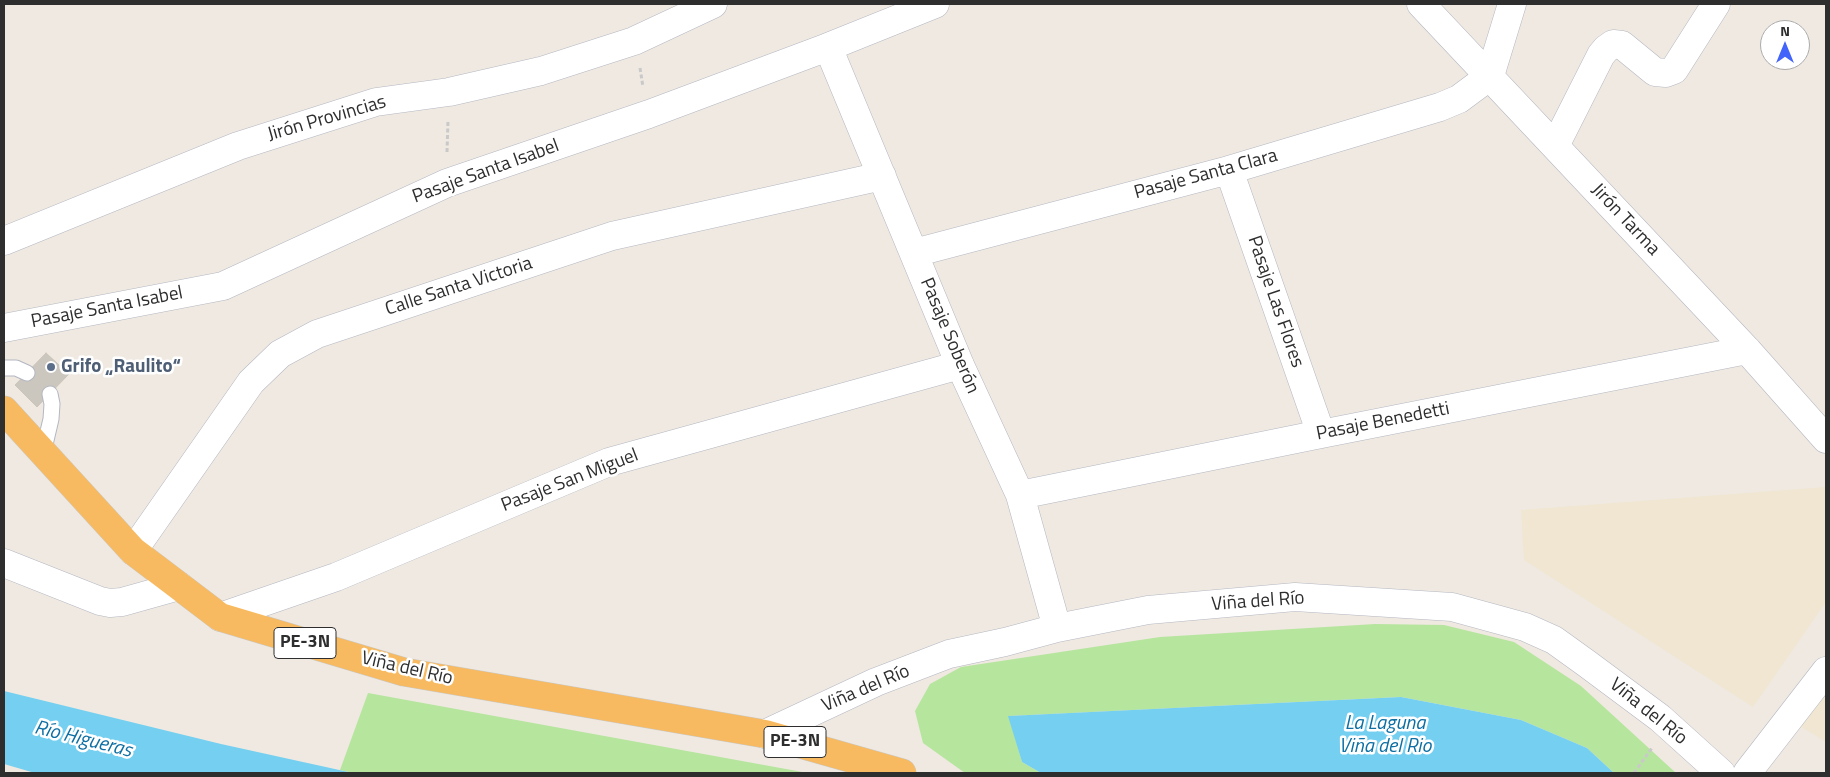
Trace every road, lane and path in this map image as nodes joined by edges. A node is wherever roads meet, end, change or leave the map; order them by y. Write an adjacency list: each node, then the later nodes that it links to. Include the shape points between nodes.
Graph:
1 (713, 4): 6 (street, Jirón Provincias)
2 (935, 4): 7 (street, Pasaje Santa Isabel)
3 (1421, 4): 8 (street, Jirón Tarma)
4 (1512, 4): 8 (street)
5 (1716, 4): 11 (street, via 1674,70 1666,74 1655,72 1622,45 1613,44 1606,49)
6 (634, 41): 9 (street, Jirón Provincias, via 541,72); 10 (path)
7 (828, 47): 10 (street, Pasaje Santa Isabel); 13 (street, Pasaje Soberón)
8 (1490, 76): 11 (street, Jirón Tarma); 12 (street, Pasaje Santa Clara, via 1459,99 1440,107)
9 (449, 92): 14 (path); 15 (street, Jirón Provincias, via 376,102 238,146)
10 (649, 114): 14 (street, Pasaje Santa Isabel)
11 (1554, 146): 18 (street, Jirón Tarma)
12 (1230, 170): 16 (street, Pasaje Santa Clara); 24 (street, Pasaje Las Flores)
13 (882, 176): 16 (street, Pasaje Soberón); 28 (street, Calle Santa Victoria, via 612,236 317,334 280,354 251,382)
14 (447, 183): 17 (street, Pasaje Santa Isabel, via 223,286)
15 (4, 240)
16 (914, 253): 19 (street, Pasaje Soberón)
17 (4, 328)
18 (1747, 350): 24 (street, Pasaje Benedetti); 25 (street, Jirón Tarma)
19 (960, 365): 27 (street, Pasaje Soberón); 31 (street, Pasaje San Miguel, via 609,462 336,577)
20 (4, 368): 21 (lane, via 16,368)
21 (27, 373)
22 (50, 394): 26 (lane, via 51,419)
23 (4, 410): 26 (highway, Viña del Río / PE-3N)
24 (1321, 434): 27 (street, Pasaje Benedetti)
25 (1826, 439)
26 (43, 453): 28 (highway, Viña del Río / PE-3N)
27 (1020, 495): 32 (street, Pasaje Soberón)
28 (133, 551): 30 (highway, Viña del Río / PE-3N)
29 (4, 563): 30 (street, via 110,603)
30 (179, 586): 31 (highway, Viña del Río / PE-3N)
31 (220, 617): 34 (highway, Viña del Río / PE-3N, via 404,672)
32 (1057, 628): 34 (street, Viña del Río, via 949,654 876,682); 36 (street, Viña del Río, via 1148,610 1295,597 1452,607 1525,627 1554,640 1660,718)
33 (1826, 671): 37 (street)
34 (765, 734): 35 (highway, PE-3N)
35 (902, 773)
36 (1721, 773)
37 (1747, 773)

